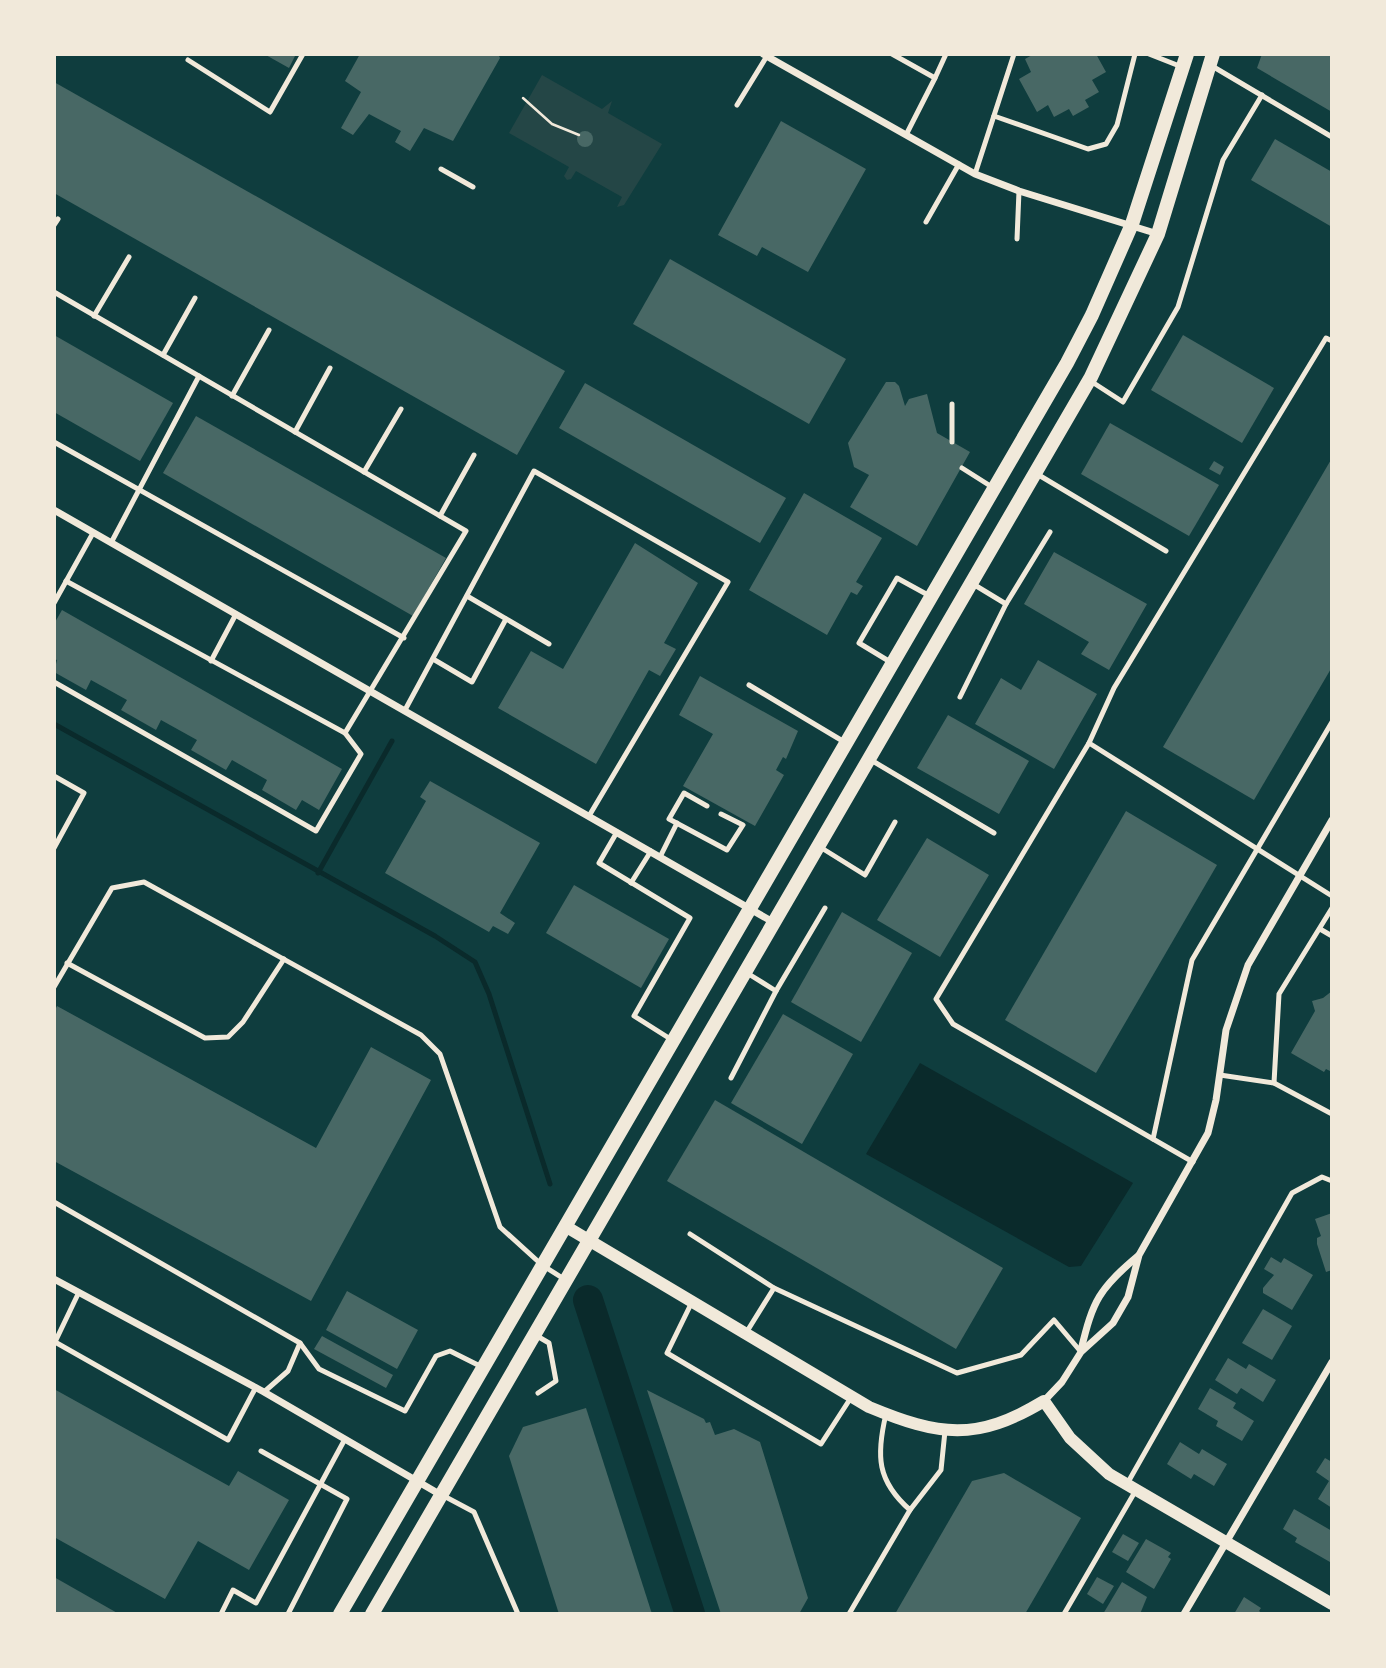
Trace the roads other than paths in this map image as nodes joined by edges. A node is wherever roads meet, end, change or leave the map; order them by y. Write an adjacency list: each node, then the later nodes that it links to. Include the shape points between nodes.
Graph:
1 (303, 54): 9 (lane, via 270,112)
2 (892, 54): 11 (lane)
3 (946, 54): 11 (lane)
4 (1014, 54): 14 (lane)
5 (1135, 54): 14 (lane, via 1117,125 1106,144 1088,149)
6 (1149, 54): 10 (lane)
7 (765, 55): 13 (lane); 15 (street)
8 (1211, 59): 12 (lane); 24 (main road)
9 (188, 60)
10 (1184, 61): 23 (main road)
11 (935, 78): 15 (lane)
12 (1262, 95): 16 (lane); 35 (lane, via 1223,160 1178,307 1123,402)
13 (737, 105)
14 (994, 116): 19 (lane)
15 (906, 135): 17 (street)
16 (1332, 137)
17 (959, 164): 19 (street); 22 (lane)
18 (441, 169): 20 (lane)
19 (975, 174): 21 (street)
20 (472, 187)
21 (1019, 191): 23 (street); 25 (lane)
22 (926, 222)
23 (1132, 224): 24 (street); 46 (main road, via 1093,315)
24 (1158, 234): 35 (main road)
25 (1017, 239)
26 (129, 257): 29 (lane)
27 (54, 292): 29 (lane)
28 (194, 298): 32 (lane)
29 (94, 316): 32 (lane)
30 (269, 330): 36 (lane)
31 (1332, 341): 75 (lane, via 1326,338 1114,688)
32 (163, 355): 34 (lane)
33 (331, 368): 39 (lane)
34 (199, 376): 36 (lane); 47 (lane)
35 (1089, 380): 45 (main road)
36 (233, 396): 39 (lane)
37 (952, 404): 41 (lane)
38 (401, 409): 44 (lane)
39 (295, 432): 44 (lane)
40 (54, 442): 47 (lane)
41 (951, 442)
42 (474, 455): 49 (lane)
43 (962, 468): 46 (lane)
44 (364, 472): 49 (lane)
45 (1034, 473): 53 (lane); 55 (main road)
46 (994, 489): 57 (main road)
47 (138, 491): 52 (lane); 62 (lane)
48 (55, 511): 51 (street)
49 (439, 516): 62 (lane, via 466,531)
50 (1051, 532): 59 (lane)
51 (93, 533): 52 (street); 54 (lane)
52 (111, 543): 60 (street)
53 (1166, 551)
54 (66, 581): 58 (lane); 65 (lane)
55 (971, 582): 59 (lane); 76 (main road)
56 (467, 596): 61 (lane); 64 (lane); 80 (lane, via 534,471 728,582)
57 (931, 597): 66 (main road); 66 (lane, via 897,578 859,642)
58 (54, 603)
59 (1006, 604): 70 (lane)
60 (236, 614): 65 (lane); 69 (street)
61 (506, 619): 63 (lane); 64 (lane, via 472,682)
62 (404, 638): 69 (lane)
63 (548, 644)
64 (433, 659): 71 (lane)
65 (211, 661): 73 (lane)
66 (892, 663): 74 (main road)
67 (54, 682): 73 (lane, via 316,831 361,754)
68 (749, 685): 74 (lane)
69 (373, 691): 71 (street); 73 (lane)
70 (960, 697)
71 (405, 710): 80 (street)
72 (1332, 722): 89 (lane)
73 (345, 733)
74 (846, 743): 94 (main road)
75 (1089, 743): 89 (lane); 110 (lane, via 936,999 953,1024)
76 (868, 759): 85 (lane); 86 (main road)
77 (54, 776): 87 (lane, via 84,793)
78 (707, 806): 83 (lane, via 684,793 669,819)
79 (721, 814): 83 (lane, via 743,825 727,850)
80 (589, 816): 84 (street)
81 (1332, 820): 91 (street)
82 (895, 822): 86 (lane, via 865,875)
83 (677, 823): 90 (lane)
84 (617, 832): 88 (street); 92 (lane, via 599,863)
85 (994, 833)
86 (817, 846): 97 (main road)
87 (54, 848)
88 (650, 851): 90 (street); 92 (lane)
89 (1258, 851): 91 (lane); 110 (lane, via 1192,960)
90 (660, 857): 94 (street)
91 (1299, 877): 93 (lane); 106 (street, via 1236,993)
92 (631, 883): 105 (lane, via 690,918 634,1016)
93 (1332, 896)
94 (750, 908): 97 (street); 105 (main road)
95 (825, 908): 104 (lane)
96 (1332, 908): 98 (lane)
97 (773, 922): 102 (main road)
98 (1320, 929): 99 (lane); 108 (lane, via 1279,993)
99 (1332, 936)
100 (284, 959): 101 (lane, via 243,1022 228,1037 205,1038); 101 (lane, via 144,881 112,888); 118 (lane, via 421,1035 440,1054 500,1227)
101 (67, 964): 103 (lane)
102 (744, 971): 104 (lane); 116 (main road)
103 (54, 987)
104 (776, 991): 107 (lane)
105 (673, 1041): 114 (main road)
106 (1220, 1075): 108 (lane); 111 (street, via 1208,1133)
107 (731, 1078)
108 (1274, 1083): 109 (lane)
109 (1332, 1114)
110 (1153, 1139): 111 (lane)
111 (1193, 1162): 117 (street)
112 (1332, 1181): 141 (lane, via 1322,1177 1292,1193)
113 (54, 1202): 126 (lane)
114 (565, 1226): 116 (street); 118 (main road)
115 (690, 1234): 121 (lane)
116 (588, 1240): 120 (main road); 123 (street)
117 (1139, 1255): 127 (street, via 1128,1297 1113,1323); 127 (street, via 1105,1284 1091,1311)
118 (542, 1265): 120 (lane); 129 (main road)
119 (54, 1279): 122 (street)
120 (565, 1280): 124 (main road)
121 (774, 1288): 125 (lane); 127 (lane, via 957,1373 1021,1355 1054,1320)
122 (79, 1292): 130 (street); 130 (lane, via 55,1342 228,1440)
123 (692, 1302): 125 (street); 133 (lane, via 667,1353 821,1444)
124 (533, 1334): 132 (lane, via 549,1343 556,1381); 142 (main road)
125 (746, 1334): 133 (street)
126 (300, 1343): 129 (lane, via 319,1369 405,1411 436,1356 450,1351); 131 (lane, via 288,1371)
127 (1081, 1352): 134 (street)
128 (1332, 1362): 144 (street)
129 (482, 1367): 139 (main road)
130 (256, 1387): 131 (street)
131 (264, 1392): 137 (street)
132 (538, 1394)
133 (852, 1396): 135 (street)
134 (1044, 1401): 136 (street, via 988,1427); 141 (street, via 1070,1438 1109,1474)
135 (886, 1414): 136 (street); 143 (lane, via 879,1443 881,1468 892,1494)
136 (946, 1431): 143 (lane, via 942,1470)
137 (345, 1439): 139 (street); 140 (lane)
138 (261, 1451): 140 (lane)
139 (417, 1480): 142 (street); 148 (main road)
140 (322, 1485): 146 (lane, via 256,1603 233,1590); 147 (lane, via 347,1499)
141 (1132, 1487): 144 (street); 152 (lane)
142 (441, 1495): 149 (main road); 150 (lane, via 474,1512)
143 (910, 1510): 151 (lane)
144 (1226, 1541): 145 (street); 153 (street)
145 (1332, 1604)
146 (221, 1614)
147 (288, 1614)
148 (340, 1614)
149 (372, 1614)
150 (518, 1614)
151 (849, 1614)
152 (1064, 1614)
153 (1184, 1614)

